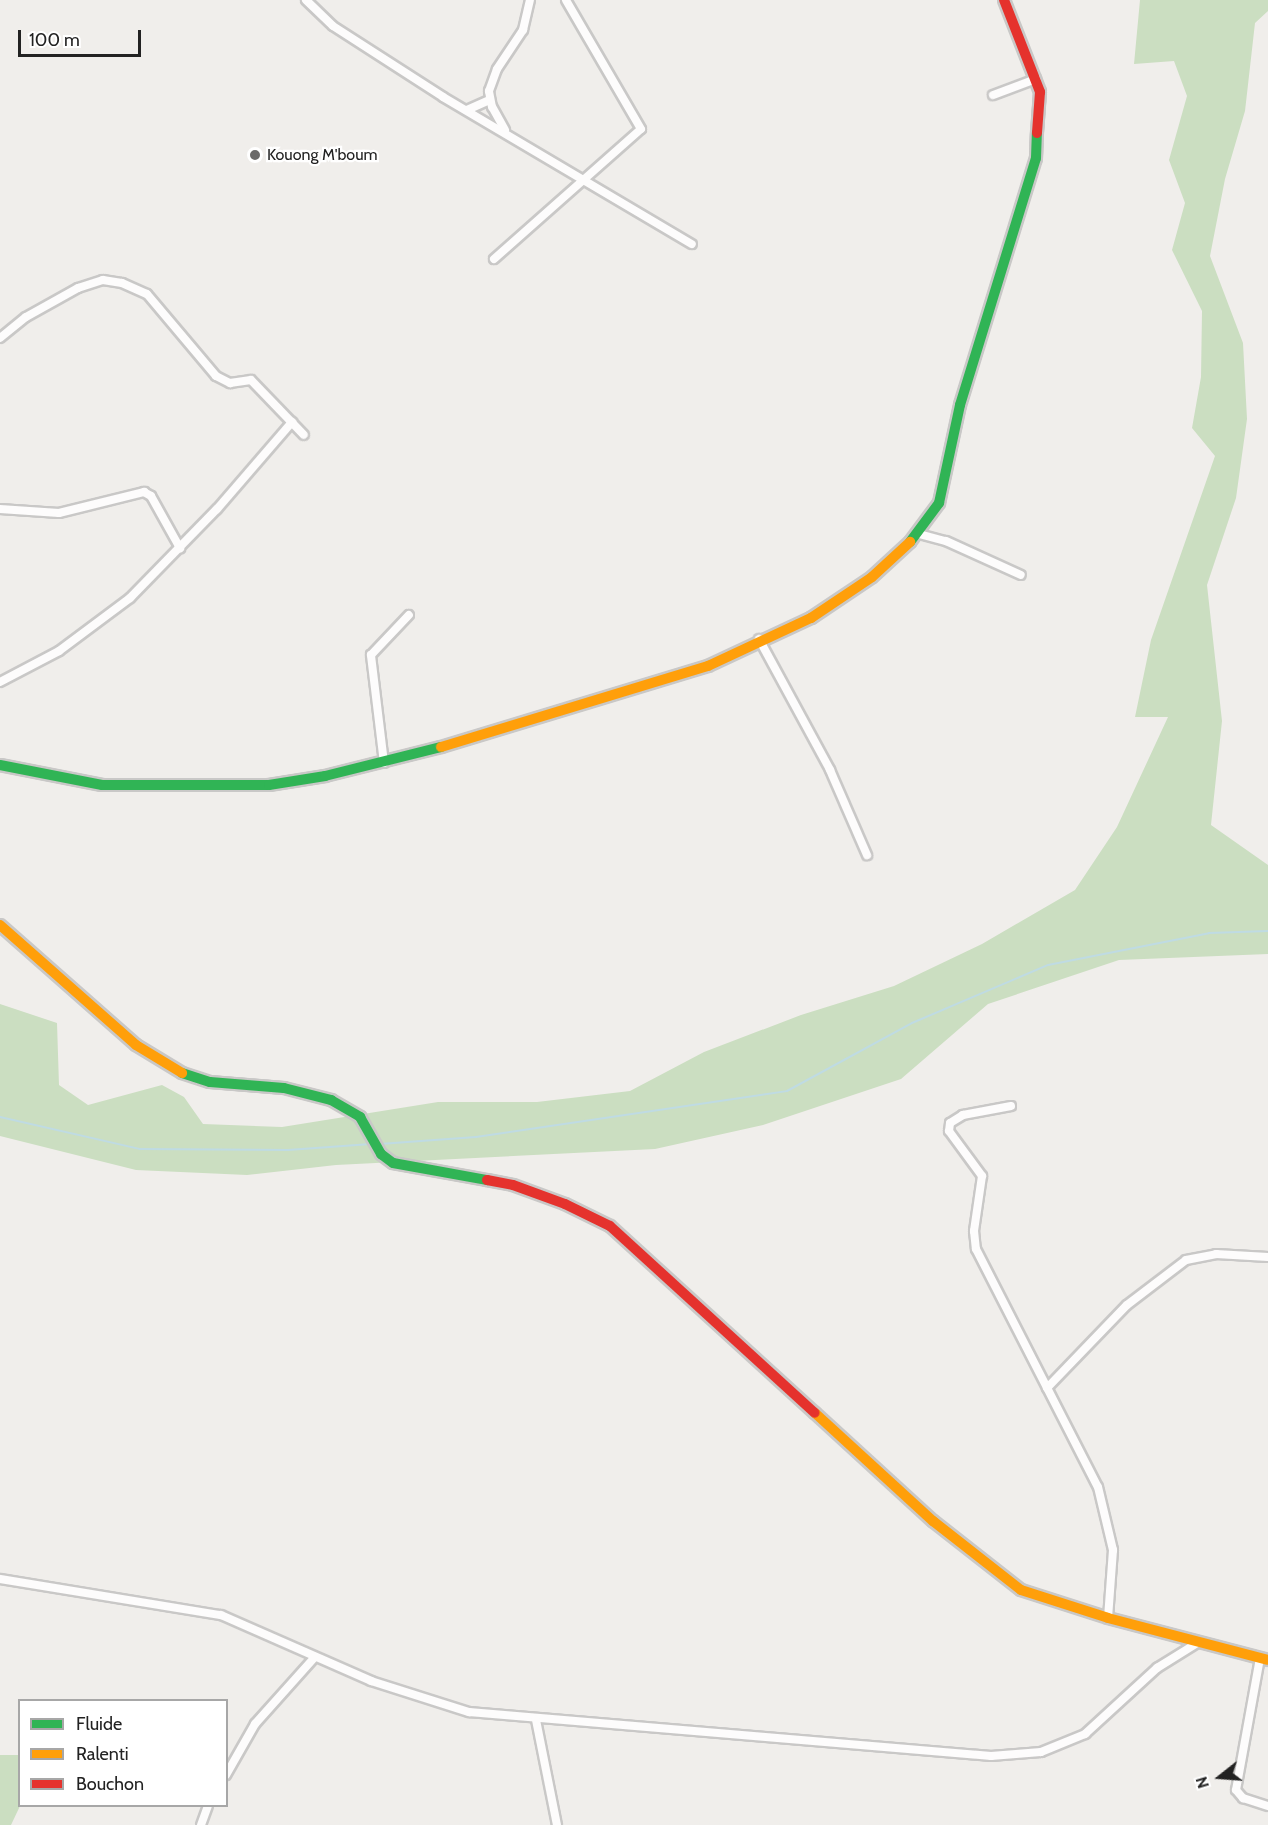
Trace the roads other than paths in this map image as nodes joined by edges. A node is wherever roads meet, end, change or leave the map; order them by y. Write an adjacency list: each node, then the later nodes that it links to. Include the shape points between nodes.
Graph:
1 (306, 0): 8 (street, via 333,26)
2 (530, 0): 7 (street, via 523,30 497,69)
3 (566, 0): 10 (street, via 641,123 640,133)
4 (1004, 0): 5 (street)
5 (1036, 79): 6 (street); 17 (street, via 1042,108 1036,158 955,426 943,494)
6 (993, 95)
7 (489, 99): 8 (street); 9 (street)
8 (467, 110): 9 (street)
9 (506, 131): 10 (street)
10 (587, 178): 11 (street); 12 (street)
11 (692, 244)
12 (494, 259)
13 (0, 338): 14 (street, via 26,317 78,288 103,279 122,284 147,294 216,376 230,383 251,380)
14 (292, 422): 15 (street); 18 (street)
15 (304, 435)
16 (0, 509): 18 (street, via 59,513 144,492)
17 (919, 534): 19 (street); 21 (street, via 843,598 811,618)
18 (180, 548): 22 (street, via 96,627 44,661)
19 (1021, 574)
20 (409, 615): 23 (street, via 371,655)
21 (759, 639): 23 (street, via 708,666); 25 (street, via 830,770)
22 (0, 682)
23 (384, 763): 24 (street, via 297,782 208,786 91,784)
24 (0, 765)
25 (867, 855)
26 (0, 925): 31 (street, via 136,1045 175,1071 210,1082 284,1088 331,1100 360,1117 381,1154 393,1163 513,1185 610,1226 987,1567 1021,1590)
27 (1011, 1106): 29 (street, via 963,1115 950,1123 949,1131 982,1176 974,1231 976,1249)
28 (1268, 1257): 29 (street, via 1216,1254 1186,1260 1127,1305)
29 (1047, 1388): 31 (street, via 1098,1487 1110,1530 1113,1550)
30 (0, 1580): 33 (street, via 221,1615)
31 (1108, 1618): 32 (street)
32 (1199, 1642): 34 (street); 35 (street, via 1157,1668 1085,1734 1026,1755 991,1756 742,1732)
33 (315, 1657): 35 (street, via 433,1703); 36 (street, via 255,1724)
34 (1264, 1659): 37 (street, via 1236,1790 1243,1798)
35 (536, 1720): 40 (street)
36 (228, 1771)
37 (1268, 1806)
38 (208, 1807): 39 (street)
39 (201, 1825)
40 (557, 1825)

